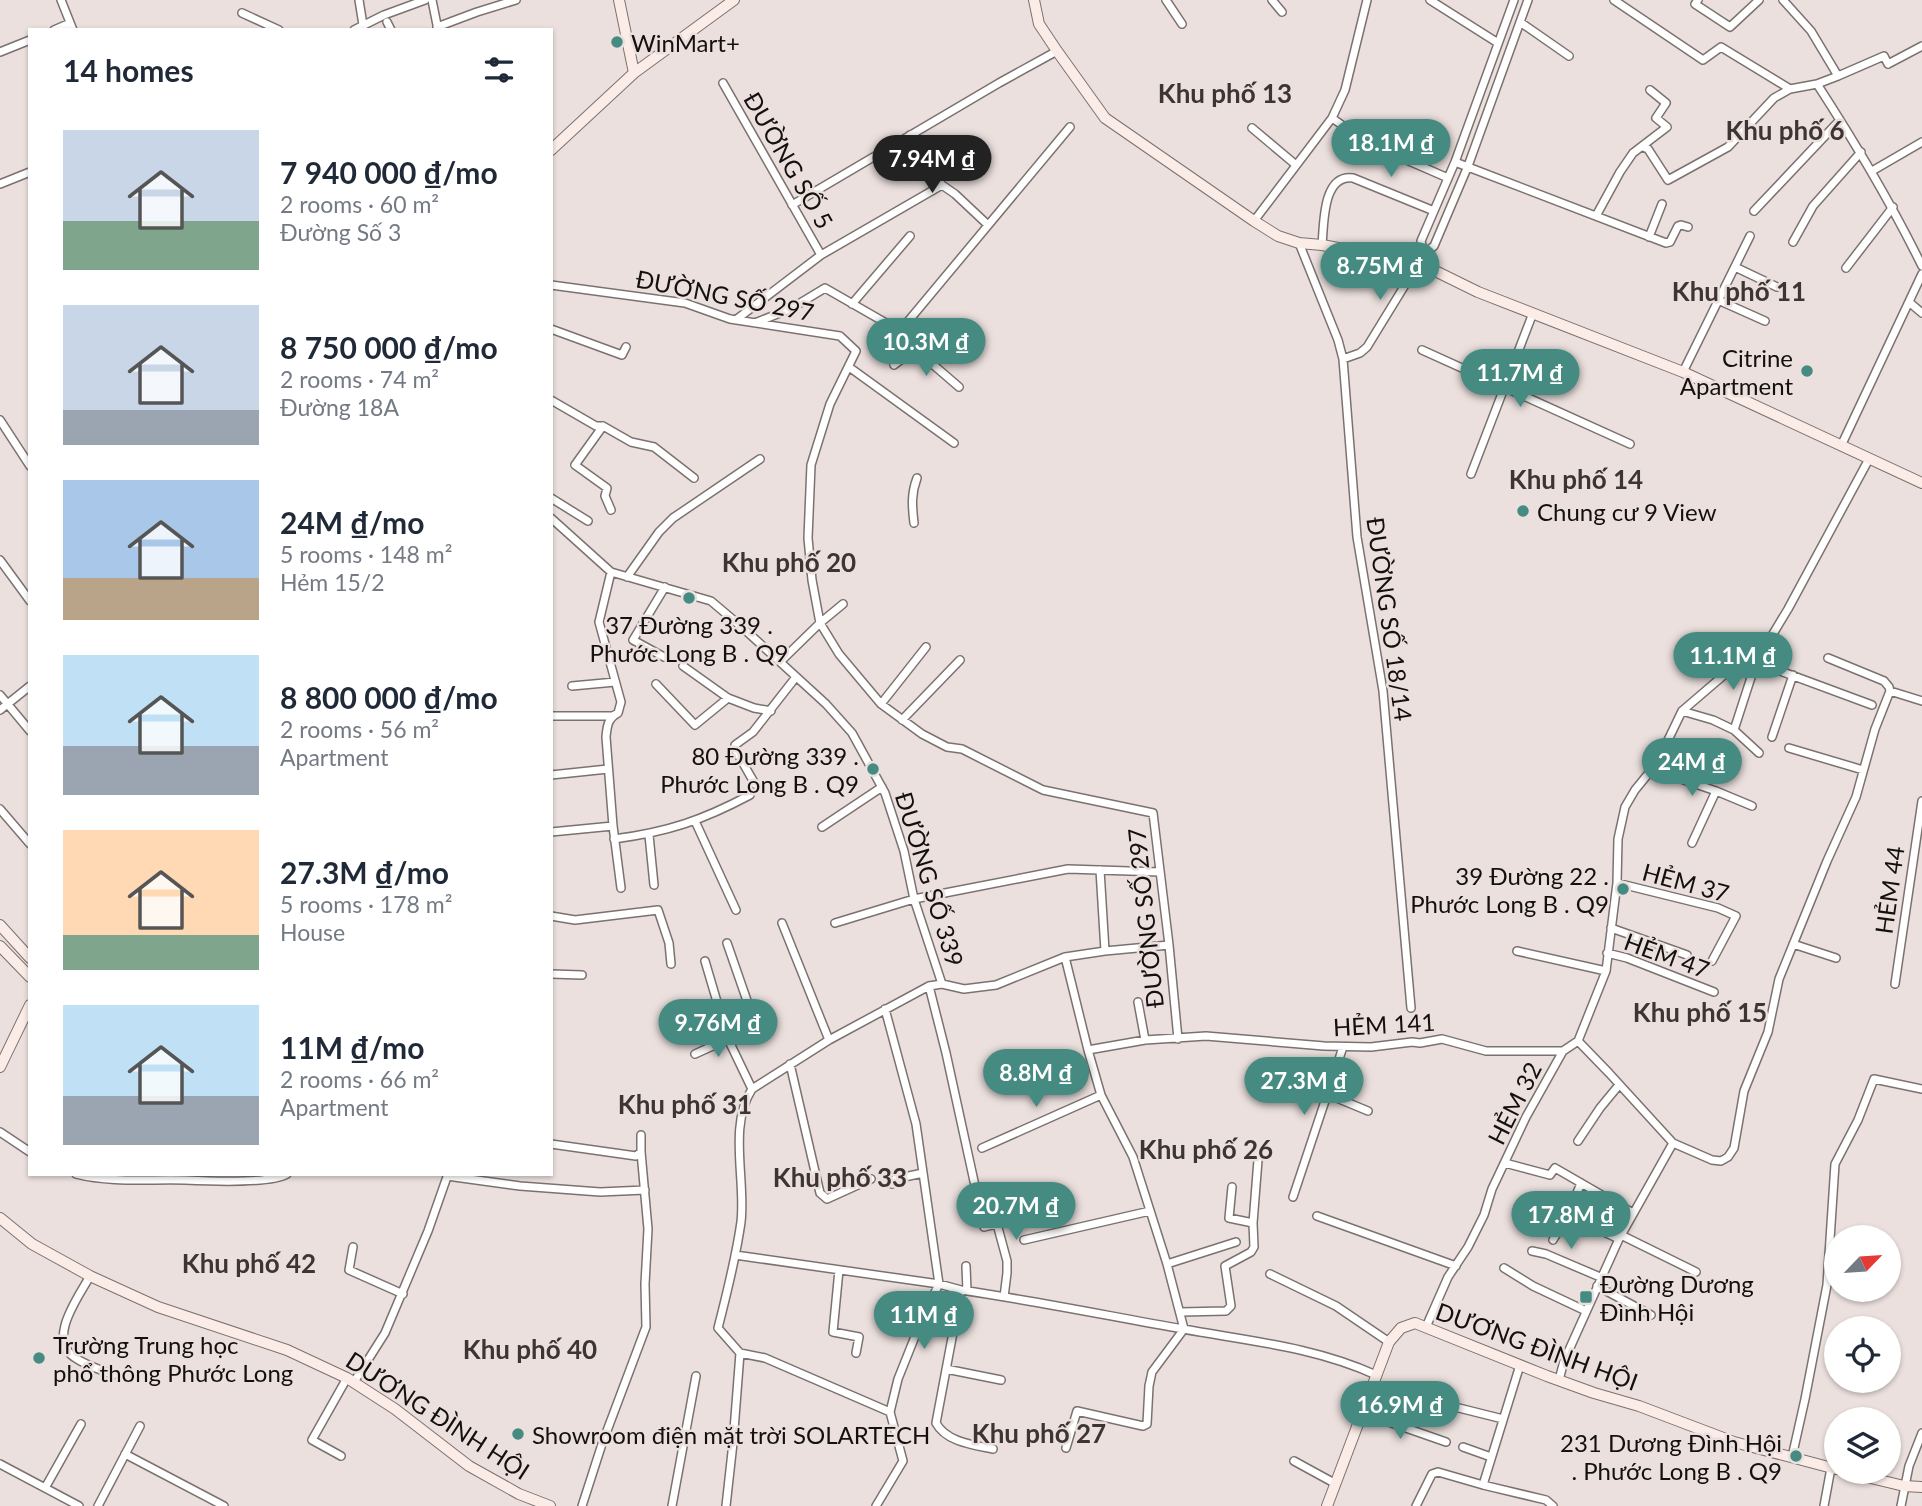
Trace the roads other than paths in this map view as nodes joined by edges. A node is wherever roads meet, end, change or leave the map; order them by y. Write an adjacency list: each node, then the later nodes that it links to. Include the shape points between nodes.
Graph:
1 (61, 0): 24 (street)
2 (359, 0): 22 (street)
3 (425, 0): 22 (street)
4 (432, 0): 27 (street)
5 (516, 0): 27 (street)
6 (619, 0): 34 (street)
7 (734, 0): 34 (street)
8 (1034, 0): 31 (street, via 1039,24)
9 (1166, 0): 23 (street)
10 (1272, 0): 19 (street)
11 (1367, 0): 40 (street, via 1345,90)
12 (1430, 0): 29 (street)
13 (1514, 0): 29 (street)
14 (1528, 0): 21 (street)
15 (1614, 0): 38 (street, via 1703,60 1721,47)
16 (1698, 0): 17 (street, via 1695,4 1730,27)
17 (1759, 0)
18 (1783, 0): 35 (street, via 1811,31)
19 (1282, 12)
20 (242, 13): 25 (street)
21 (1520, 22): 33 (street); 53 (street)
22 (363, 24): 26 (street)
23 (1182, 24)
24 (72, 26)
25 (275, 28)
26 (357, 28)
27 (438, 28)
28 (28, 41): 32 (street)
29 (1498, 43): 51 (street)
30 (1922, 46): 35 (street, via 1888,64 1884,56)
31 (1057, 51): 44 (street); 65 (street, via 1105,117)
32 (0, 52)
33 (1569, 56)
34 (634, 73): 48 (street)
35 (1838, 76): 37 (street)
36 (723, 83): 60 (street, ĐƯỜNG SỐ 5)
37 (1817, 83): 38 (street); 41 (street)
38 (1790, 89): 47 (street, via 1774,98 1728,146 1668,180)
39 (1650, 90): 47 (street, via 1666,103 1656,118 1667,127)
40 (1332, 118): 46 (street); 52 (street)
41 (1840, 120): 49 (street); 63 (street)
42 (1070, 127): 66 (street)
43 (1252, 128): 52 (street)
44 (910, 135): 58 (street); 60 (street)
45 (1922, 142): 54 (street)
46 (1369, 144)
47 (1643, 146): 64 (street, via 1620,172)
48 (553, 148)
49 (1861, 152): 54 (street); 71 (street, via 1812,206)
50 (1402, 158): 56 (street)
51 (1455, 162): 53 (street); 56 (street)
52 (1296, 165): 65 (street)
53 (1468, 166): 64 (street); 75 (street, via 1434,246)
54 (1872, 171): 61 (street)
55 (28, 173): 57 (street)
56 (1448, 178): 62 (street)
57 (0, 184)
58 (942, 185): 66 (street); 74 (street)
59 (1661, 204): 70 (street)
60 (792, 205): 74 (street, ĐƯỜNG SỐ 5)
61 (1893, 207): 76 (street); 78 (street)
62 (1434, 211): 73 (street, via 1345,177 1327,197); 75 (street, via 1421,241)
63 (1754, 211)
64 (1597, 216): 70 (street)
65 (1254, 221): 72 (street)
66 (988, 225): 84 (street, via 900,331)
67 (1688, 227): 70 (street, via 1678,226 1668,243)
68 (910, 236): 84 (street)
69 (1750, 236): 77 (street)
70 (1649, 237)
71 (1793, 242)
72 (1299, 243): 73 (street); 93 (street, ĐƯỜNG SỐ 18/14)
73 (1322, 245): 75 (street)
74 (821, 255): 87 (street)
75 (1421, 258): 85 (street, via 1478,292); 93 (street, via 1367,347)
76 (1922, 266)
77 (1735, 267): 81 (street); 82 (street)
78 (1846, 268)
79 (1922, 274): 83 (street)
80 (553, 285): 87 (street, ĐƯỜNG SỐ 297, via 685,303)
81 (1777, 287)
82 (1718, 300): 88 (street); 96 (street)
83 (1909, 302): 86 (street); 104 (street)
84 (852, 304): 89 (street, via 825,288)
85 (1533, 313): 96 (street); 97 (street)
86 (1922, 313)
87 (737, 319): 89 (street, ĐƯỜNG SỐ 297)
88 (1765, 321)
89 (754, 323): 95 (street, ĐƯỜNG SỐ 297, via 840,336 856,351)
90 (553, 330): 91 (street, via 622,355)
91 (626, 346)
92 (1423, 350): 97 (street)
93 (1343, 359): 208 (street, ĐƯỜNG SỐ 18/14, via 1357,537 1383,691)
94 (894, 365): 98 (street, via 915,349)
95 (849, 367): 102 (street); 123 (street, via 830,404 811,465 808,538)
96 (1683, 372): 104 (street)
97 (1504, 386): 103 (street); 108 (street)
98 (959, 387)
99 (553, 401): 101 (street)
100 (0, 420): 107 (street)
101 (603, 426): 109 (street, via 631,442 654,447); 113 (street, via 575,466 607,488)
102 (954, 443)
103 (1630, 444)
104 (1841, 446): 106 (street)
105 (760, 459): 119 (street, via 673,518)
106 (1869, 459): 111 (street); 129 (street)
107 (28, 463)
108 (1471, 474)
109 (694, 478)
110 (916, 478): 116 (street, via 911,507)
111 (1922, 483)
112 (553, 499): 115 (street)
113 (611, 510)
114 (553, 520): 118 (street, ĐƯỜNG SỐ 339)
115 (588, 521)
116 (914, 523)
117 (0, 560): 121 (street)
118 (611, 572): 119 (street, ĐƯỜNG SỐ 339); 133 (street, via 599,622)
119 (627, 576): 120 (street, ĐƯỜNG SỐ 339)
120 (665, 587): 125 (street, via 634,640); 128 (street, ĐƯỜNG SỐ 339, via 711,601)
121 (28, 598)
122 (843, 604): 123 (street)
123 (820, 623): 128 (street); 141 (street, ĐƯỜNG SỐ 297)
124 (926, 647): 141 (street)
125 (664, 657)
126 (1828, 658): 137 (street, via 1884,681)
127 (960, 660): 148 (street)
128 (780, 662): 132 (street, ĐƯỜNG SỐ 339)
129 (1756, 662): 131 (street); 145 (street, via 1731,670); 150 (street)
130 (683, 666): 139 (street)
131 (1793, 675): 142 (street); 151 (street)
132 (796, 677): 144 (street); 159 (street, ĐƯỜNG SỐ 339, via 852,733)
133 (615, 682): 135 (street); 147 (street, via 621,702)
134 (656, 684): 139 (street, via 695,725)
135 (572, 686)
136 (28, 688): 143 (street)
137 (1890, 691): 140 (street); 156 (street)
138 (0, 695): 143 (street)
139 (728, 698): 144 (street)
140 (1922, 701)
141 (881, 704): 148 (street, ĐƯỜNG SỐ 297)
142 (1872, 705)
143 (3, 708): 149 (street)
144 (771, 711): 158 (street, via 735,744)
145 (1682, 711): 150 (street); 155 (street)
146 (553, 716): 147 (street)
147 (612, 716): 154 (street, via 606,737)
148 (902, 720): 174 (street, ĐƯỜNG SỐ 297, via 947,747 962,749 1043,790 1153,813)
149 (28, 729)
150 (1734, 730): 153 (street)
151 (1772, 737)
152 (1789, 748): 156 (street)
153 (1759, 753)
154 (608, 769): 157 (street); 166 (street)
155 (1653, 769): 160 (street); 175 (street, via 1625,807 1618,839)
156 (1863, 770): 186 (street, via 1856,797)
157 (553, 775)
158 (755, 784)
159 (882, 787): 167 (street); 178 (street, ĐƯỜNG SỐ 339, via 904,851)
160 (1716, 791): 163 (street); 172 (street)
161 (750, 795): 165 (street)
162 (1922, 801): 204 (street, HẺM 44)
163 (1752, 806)
164 (0, 809): 171 (street)
165 (695, 821): 169 (street); 179 (street)
166 (613, 826): 168 (street); 170 (street)
167 (822, 827)
168 (553, 832)
169 (649, 835): 170 (street); 176 (street)
170 (614, 839): 177 (street)
171 (28, 842)
172 (1692, 843)
173 (1100, 870): 174 (street); 178 (street, via 1068,869); 189 (street)
174 (1160, 872): 187 (street, ĐƯỜNG SỐ 297)
175 (1617, 883): 184 (street); 197 (street, HẺM 37, via 1736,916)
176 (654, 885)
177 (621, 888)
178 (914, 899): 182 (street); 203 (street, ĐƯỜNG SỐ 339)
179 (736, 910)
180 (553, 916): 198 (street, via 575,919 658,910)
181 (782, 923): 214 (street)
182 (835, 923)
183 (0, 925): 193 (street)
184 (1611, 928): 191 (street); 192 (street)
185 (727, 943): 211 (street, via 751,1015)
186 (1793, 944): 195 (street); 232 (street, via 1779,979 1768,1032 1744,1091 1734,1148 1721,1161)
187 (1169, 945): 189 (street, ĐƯỜNG SỐ 339); 213 (street, ĐƯỜNG SỐ 297)
188 (0, 947): 202 (street)
189 (1105, 951): 194 (street, ĐƯỜNG SỐ 339)
190 (1517, 951): 199 (street)
191 (1607, 953): 199 (street); 206 (street, HẺM 47)
192 (1687, 955)
193 (28, 956)
194 (1065, 957): 203 (street, ĐƯỜNG SỐ 339, via 996,985 964,989); 218 (street)
195 (1836, 958)
196 (705, 961): 211 (street)
197 (1712, 961)
198 (671, 964)
199 (1606, 971): 216 (street)
200 (553, 974): 201 (street)
201 (582, 975)
202 (28, 976)
203 (942, 984): 205 (street)
204 (1895, 984)
205 (929, 986): 210 (street); 278 (street, via 984,1227 997,1224 1007,1261)
206 (1714, 992)
207 (1138, 1002): 215 (street)
208 (1411, 1008)
209 (28, 1009): 222 (street)
210 (885, 1009): 214 (street); 239 (street, via 916,1124)
211 (724, 1023): 212 (street)
212 (728, 1039): 220 (street); 225 (street)
213 (1178, 1039): 215 (street, HẺM 141); 217 (street, HẺM 141, via 1206,1036)
214 (829, 1040): 221 (street)
215 (1145, 1040): 218 (street, HẺM 141)
216 (1578, 1041): 219 (street, HẺM 32); 223 (street)
217 (1343, 1047): 219 (street, HẺM 141, via 1442,1039 1486,1051); 226 (street)
218 (1088, 1050): 227 (street)
219 (1563, 1051): 238 (street, HẺM 32)
220 (695, 1054)
221 (790, 1064): 225 (street); 245 (street, via 820,1193 827,1199)
222 (0, 1065)
223 (1619, 1085): 231 (street); 232 (street)
224 (1922, 1088): 257 (street, via 1874,1079 1836,1162)
225 (752, 1089): 264 (street, via 741,1115 741,1219)
226 (1328, 1094): 228 (street); 250 (street)
227 (1101, 1095): 234 (street); 251 (street, via 1133,1157)
228 (1368, 1111)
229 (0, 1132): 235 (street)
230 (641, 1135): 236 (street)
231 (1578, 1141)
232 (1673, 1143): 252 (street)
233 (553, 1144): 236 (street, via 636,1156)
234 (982, 1148)
235 (28, 1151)
236 (641, 1152): 249 (street)
237 (1258, 1160): 256 (street)
238 (1505, 1163): 246 (street, via 1550,1175 1555,1168); 267 (street, HẺM 32, via 1484,1215)
239 (923, 1173): 247 (street, via 895,1179); 274 (street)
240 (87, 1176): 244 (street)
241 (286, 1176): 244 (street)
242 (447, 1176): 277 (street)
243 (454, 1176): 249 (street, via 600,1192)
244 (206, 1178)
245 (871, 1179)
246 (1581, 1183): 252 (street); 253 (street)
247 (892, 1184)
248 (1232, 1187): 256 (street, via 1229,1218)
249 (645, 1190): 327 (street, via 646,1327)
250 (1293, 1197)
251 (1150, 1211): 259 (street); 265 (street)
252 (1633, 1213): 258 (street)
253 (1568, 1215): 258 (street); 260 (street)
254 (1317, 1216): 267 (street)
255 (0, 1218): 272 (street, DƯƠNG ĐÌNH HỘI, via 32,1244)
256 (1253, 1223): 281 (street, via 1251,1252 1225,1266 1230,1309)
257 (1831, 1225)
258 (1620, 1237): 270 (street); 273 (street)
259 (1024, 1240)
260 (1553, 1240)
261 (1236, 1242): 265 (street)
262 (354, 1247): 277 (street, via 349,1270)
263 (1532, 1251): 273 (street)
264 (735, 1255): 269 (street); 286 (street, via 719,1328)
265 (1167, 1264): 281 (street)
266 (967, 1266): 276 (street)
267 (1455, 1266): 283 (street, HẺM 32)
268 (1504, 1268): 280 (street)
269 (839, 1270): 274 (street); 287 (street, via 833,1332 859,1338)
270 (1696, 1272)
271 (1270, 1274): 285 (street, via 1336,1306)
272 (90, 1276): 290 (street, via 64,1324 63,1339 75,1358); 293 (street, DƯƠNG ĐÌNH HỘI, via 158,1307 287,1350)
273 (1601, 1277): 275 (street)
274 (939, 1284): 276 (street); 297 (street, via 898,1379)
275 (1597, 1286): 280 (street); 282 (street)
276 (964, 1291): 278 (street); 289 (street)
277 (403, 1294): 293 (street, via 385,1333)
278 (1004, 1297): 284 (street)
279 (1824, 1300): 310 (street)
280 (1586, 1311): 295 (street)
281 (1181, 1312): 284 (street)
282 (1651, 1315)
283 (1426, 1327): 285 (street, DƯƠNG ĐÌNH HỘI, via 1415,1323 1401,1328); 288 (street, DƯƠNG ĐÌNH HỘI)
284 (1184, 1329): 291 (street, via 1316,1353); 305 (street, via 1152,1372 1147,1424 1077,1411)
285 (1389, 1342): 291 (street)
286 (740, 1353): 297 (street, via 765,1358); 329 (street)
287 (856, 1353)
288 (1520, 1365): 295 (street, DƯƠNG ĐÌNH HỘI); 299 (street)
289 (946, 1369): 294 (street); 306 (street, via 936,1423 940,1430 964,1443)
290 (113, 1375)
291 (1376, 1375): 298 (street)
292 (695, 1376): 328 (street)
293 (351, 1380): 308 (street, via 312,1440); 326 (street, DƯƠNG ĐÌNH HỘI, via 469,1466)
294 (1001, 1380)
295 (1559, 1380): 310 (street, DƯƠNG ĐÌNH HỘI, via 1734,1443)
296 (1451, 1406): 299 (street)
297 (890, 1412): 330 (street, via 903,1461)
298 (1363, 1413): 303 (street); 314 (street)
299 (1503, 1419): 309 (street)
300 (81, 1424): 319 (street)
301 (140, 1426): 307 (street)
302 (1922, 1433): 318 (street)
303 (1446, 1442)
304 (1464, 1447): 309 (street)
305 (1066, 1448)
306 (993, 1449)
307 (125, 1454): 324 (street); 325 (street)
308 (341, 1456)
309 (1491, 1457): 317 (street)
310 (1792, 1457): 313 (street, DƯƠNG ĐÌNH HỘI)
311 (1294, 1461): 314 (street)
312 (0, 1464): 319 (street)
313 (1824, 1466)
314 (1336, 1484): 321 (street)
315 (1829, 1484): 333 (street)
316 (1896, 1484): 318 (street)
317 (1483, 1485): 322 (street); 331 (street, via 1438,1472 1432,1474)
318 (1904, 1486): 320 (street); 334 (street)
319 (45, 1488): 323 (street)
320 (1922, 1488)
321 (1328, 1503)
322 (1546, 1503): 332 (street)
323 (79, 1506)
324 (98, 1506)
325 (224, 1506)
326 (550, 1506)
327 (582, 1506)
328 (672, 1506)
329 (726, 1506)
330 (876, 1506)
331 (1416, 1506)
332 (1553, 1506)
333 (1824, 1506)
334 (1900, 1506)

